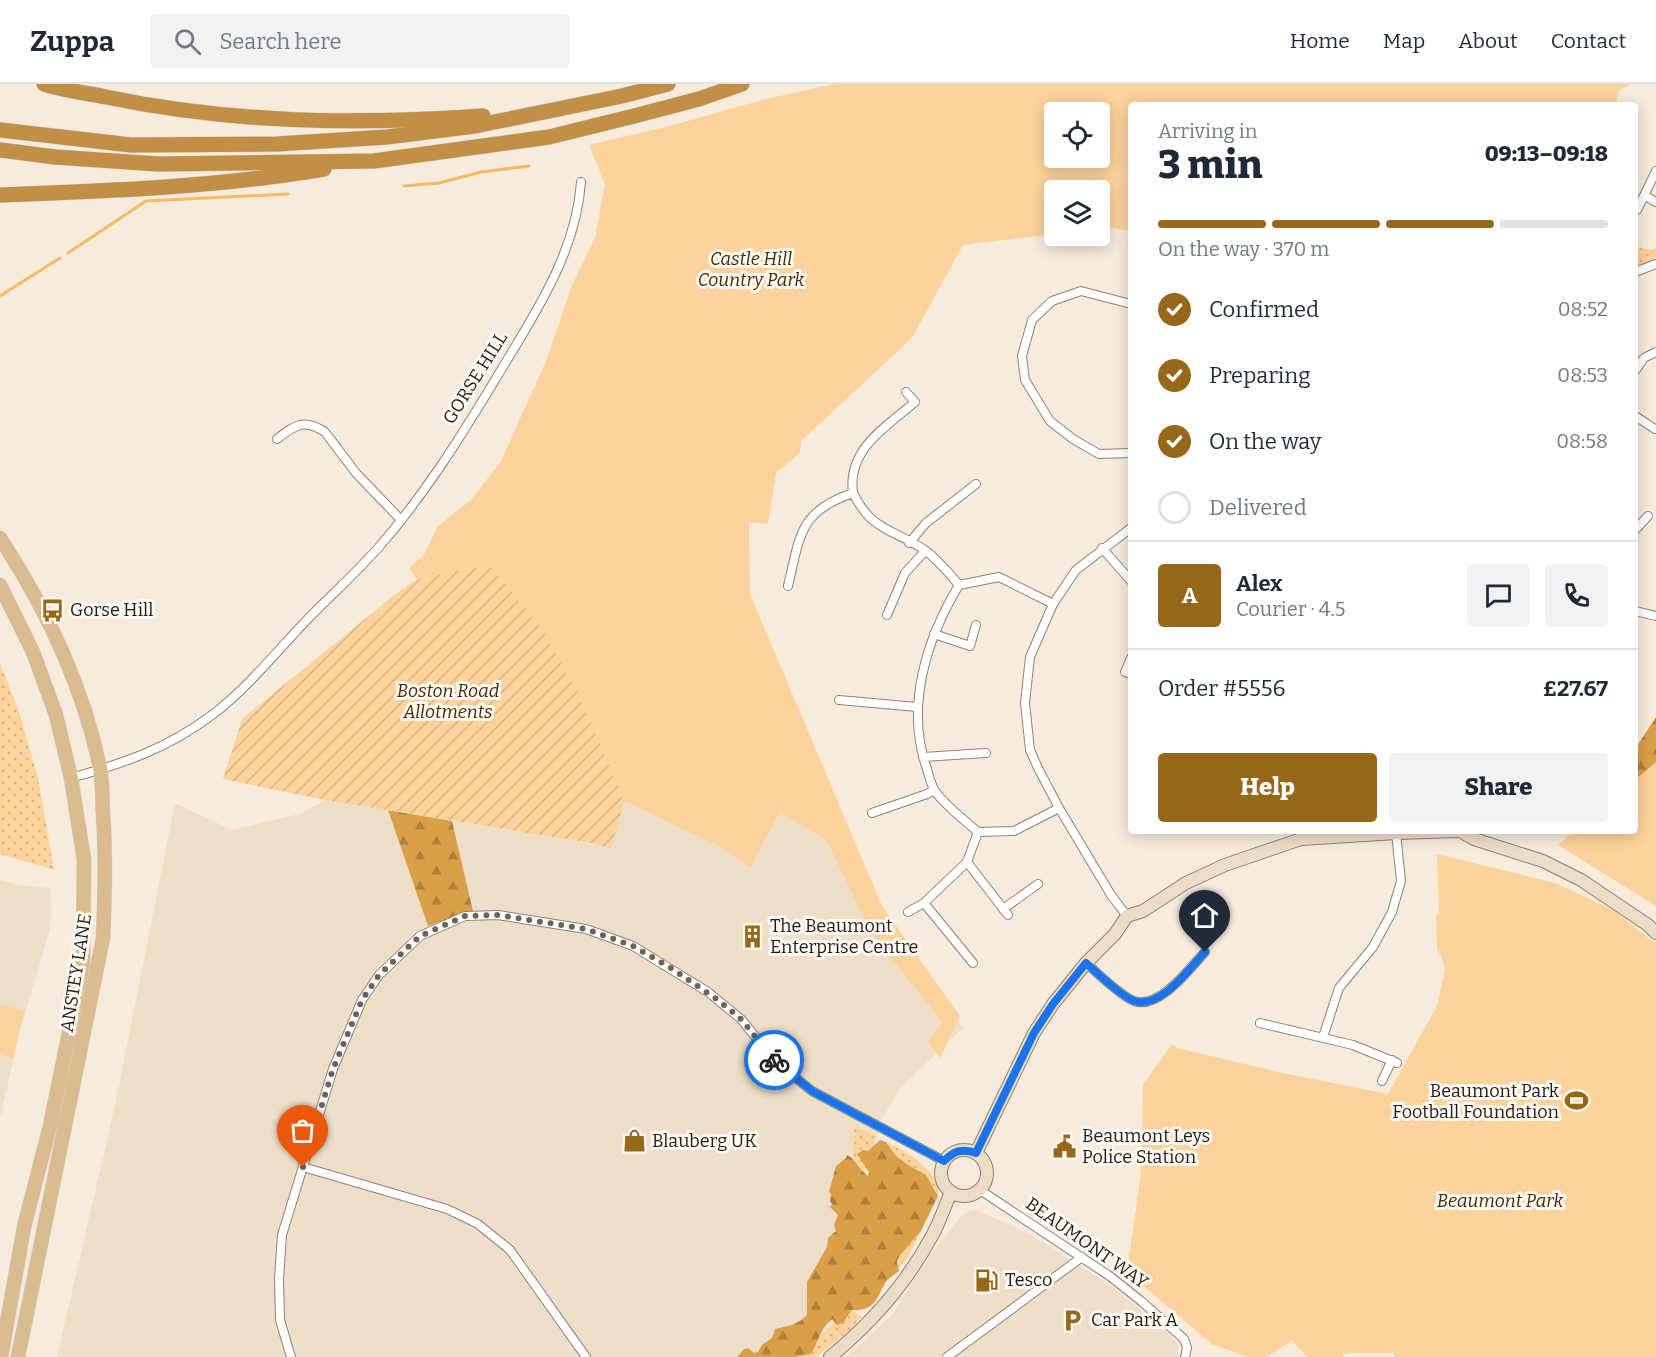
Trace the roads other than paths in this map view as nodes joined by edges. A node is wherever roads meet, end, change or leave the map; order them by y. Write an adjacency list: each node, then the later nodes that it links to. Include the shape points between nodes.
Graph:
1 (44, 84): 4 (highway, via 155,107 229,117 329,121)
2 (668, 84): 4 (highway)
3 (742, 84): 7 (highway, via 634,117 549,137)
4 (549, 111): 5 (highway, via 475,126 387,137 277,144 131,145)
5 (0, 130)
6 (0, 150): 7 (highway, via 158,164)
7 (374, 161): 10 (highway, via 278,177)
8 (1656, 171): 11 (street)
9 (581, 182): 27 (street, GORSE HILL, via 580,206 565,254 548,289 482,401)
10 (0, 195)
11 (1645, 196): 12 (street); 13 (street)
12 (1656, 202)
13 (1638, 208)
14 (1656, 264): 15 (street)
15 (1638, 271)
16 (1128, 303): 23 (street, via 1081,291 1052,302 1032,320 1022,356 1024,380 1050,422 1099,453)
17 (1656, 352): 18 (street)
18 (1638, 367)
19 (906, 392): 25 (street, via 915,402 866,444 855,467)
20 (1638, 418): 21 (street)
21 (1655, 429)
22 (277, 439): 27 (street, via 294,426 319,428)
23 (1128, 453)
24 (976, 484): 31 (street, via 926,523)
25 (854, 493): 31 (street, via 873,522); 37 (street, via 820,508 806,523)
26 (1648, 516): 28 (street)
27 (401, 520): 48 (street, GORSE HILL, via 213,715 135,759)
28 (1638, 527)
29 (1128, 530): 32 (street)
30 (0, 538): 48 (main road, ANSTEY LANE, via 40,604 68,665)
31 (909, 543): 33 (street)
32 (1102, 548): 34 (street); 38 (street, via 1076,570)
33 (925, 551): 36 (street); 40 (street, via 905,573)
34 (1128, 578)
35 (0, 585): 49 (main road, ANSTEY LANE, via 33,652 56,715)
36 (959, 585): 38 (street, via 999,578); 43 (street)
37 (788, 586)
38 (1053, 604): 51 (street, via 1030,657 1024,704 1030,750)
39 (1638, 612): 41 (street)
40 (887, 615)
41 (1656, 616)
42 (976, 625): 43 (street, via 970,646)
43 (934, 634): 45 (street)
44 (839, 700): 45 (street)
45 (916, 707): 47 (street)
46 (986, 753): 47 (street)
47 (922, 757): 50 (street)
48 (100, 770): 49 (street, GORSE HILL); 76 (main road, ANSTEY LANE, via 106,867 104,938)
49 (71, 778): 75 (main road, ANSTEY LANE, via 84,859 83,964 50,1126 24,1227)
50 (934, 790): 52 (street); 53 (street)
51 (1059, 808): 53 (street, via 1014,831); 61 (street)
52 (872, 813)
53 (978, 832): 57 (street)
54 (1380, 834): 61 (street, via 1300,839 1225,865)
55 (1396, 834): 67 (street, via 1401,881 1392,912 1373,947 1339,988)
56 (1465, 834): 62 (street, via 1543,861 1581,880)
57 (967, 862): 58 (street, via 1005,912); 59 (street)
58 (1038, 884)
59 (924, 903): 60 (street); 64 (street)
60 (908, 912)
61 (1127, 916): 65 (street)
62 (1656, 933)
63 (1205, 952): 65 (street, via 1166,993 1145,1002 1135,1002)
64 (974, 963)
65 (1086, 963): 69 (street, via 1034,1033)
66 (1260, 1023): 67 (street)
67 (1323, 1037): 68 (street, via 1394,1061)
68 (1382, 1081)
69 (976, 1153): 70 (street, via 962,1150); 72 (street, via 987,1170)
70 (944, 1161): 71 (street, via 812,1091 776,1062 741,1019 708,992 633,946 586,929 477,915 450,921 420,936 379,975 362,1000 333,1069); 73 (street, via 942,1181)
71 (303, 1167): 77 (street, via 282,1235 279,1268 280,1320); 78 (street, via 447,1209 478,1224 510,1250)
72 (980, 1190): 73 (street, via 966,1196); 74 (street, BEAUMONT WAY)
73 (951, 1192): 79 (street, via 934,1234 891,1298 861,1332)
74 (1082, 1257): 80 (street); 81 (street, BEAUMONT WAY, via 1177,1331 1187,1348)
75 (1, 1357)
76 (18, 1357)
77 (291, 1357)
78 (586, 1357)
79 (831, 1357)
80 (947, 1357)
81 (1185, 1357)

